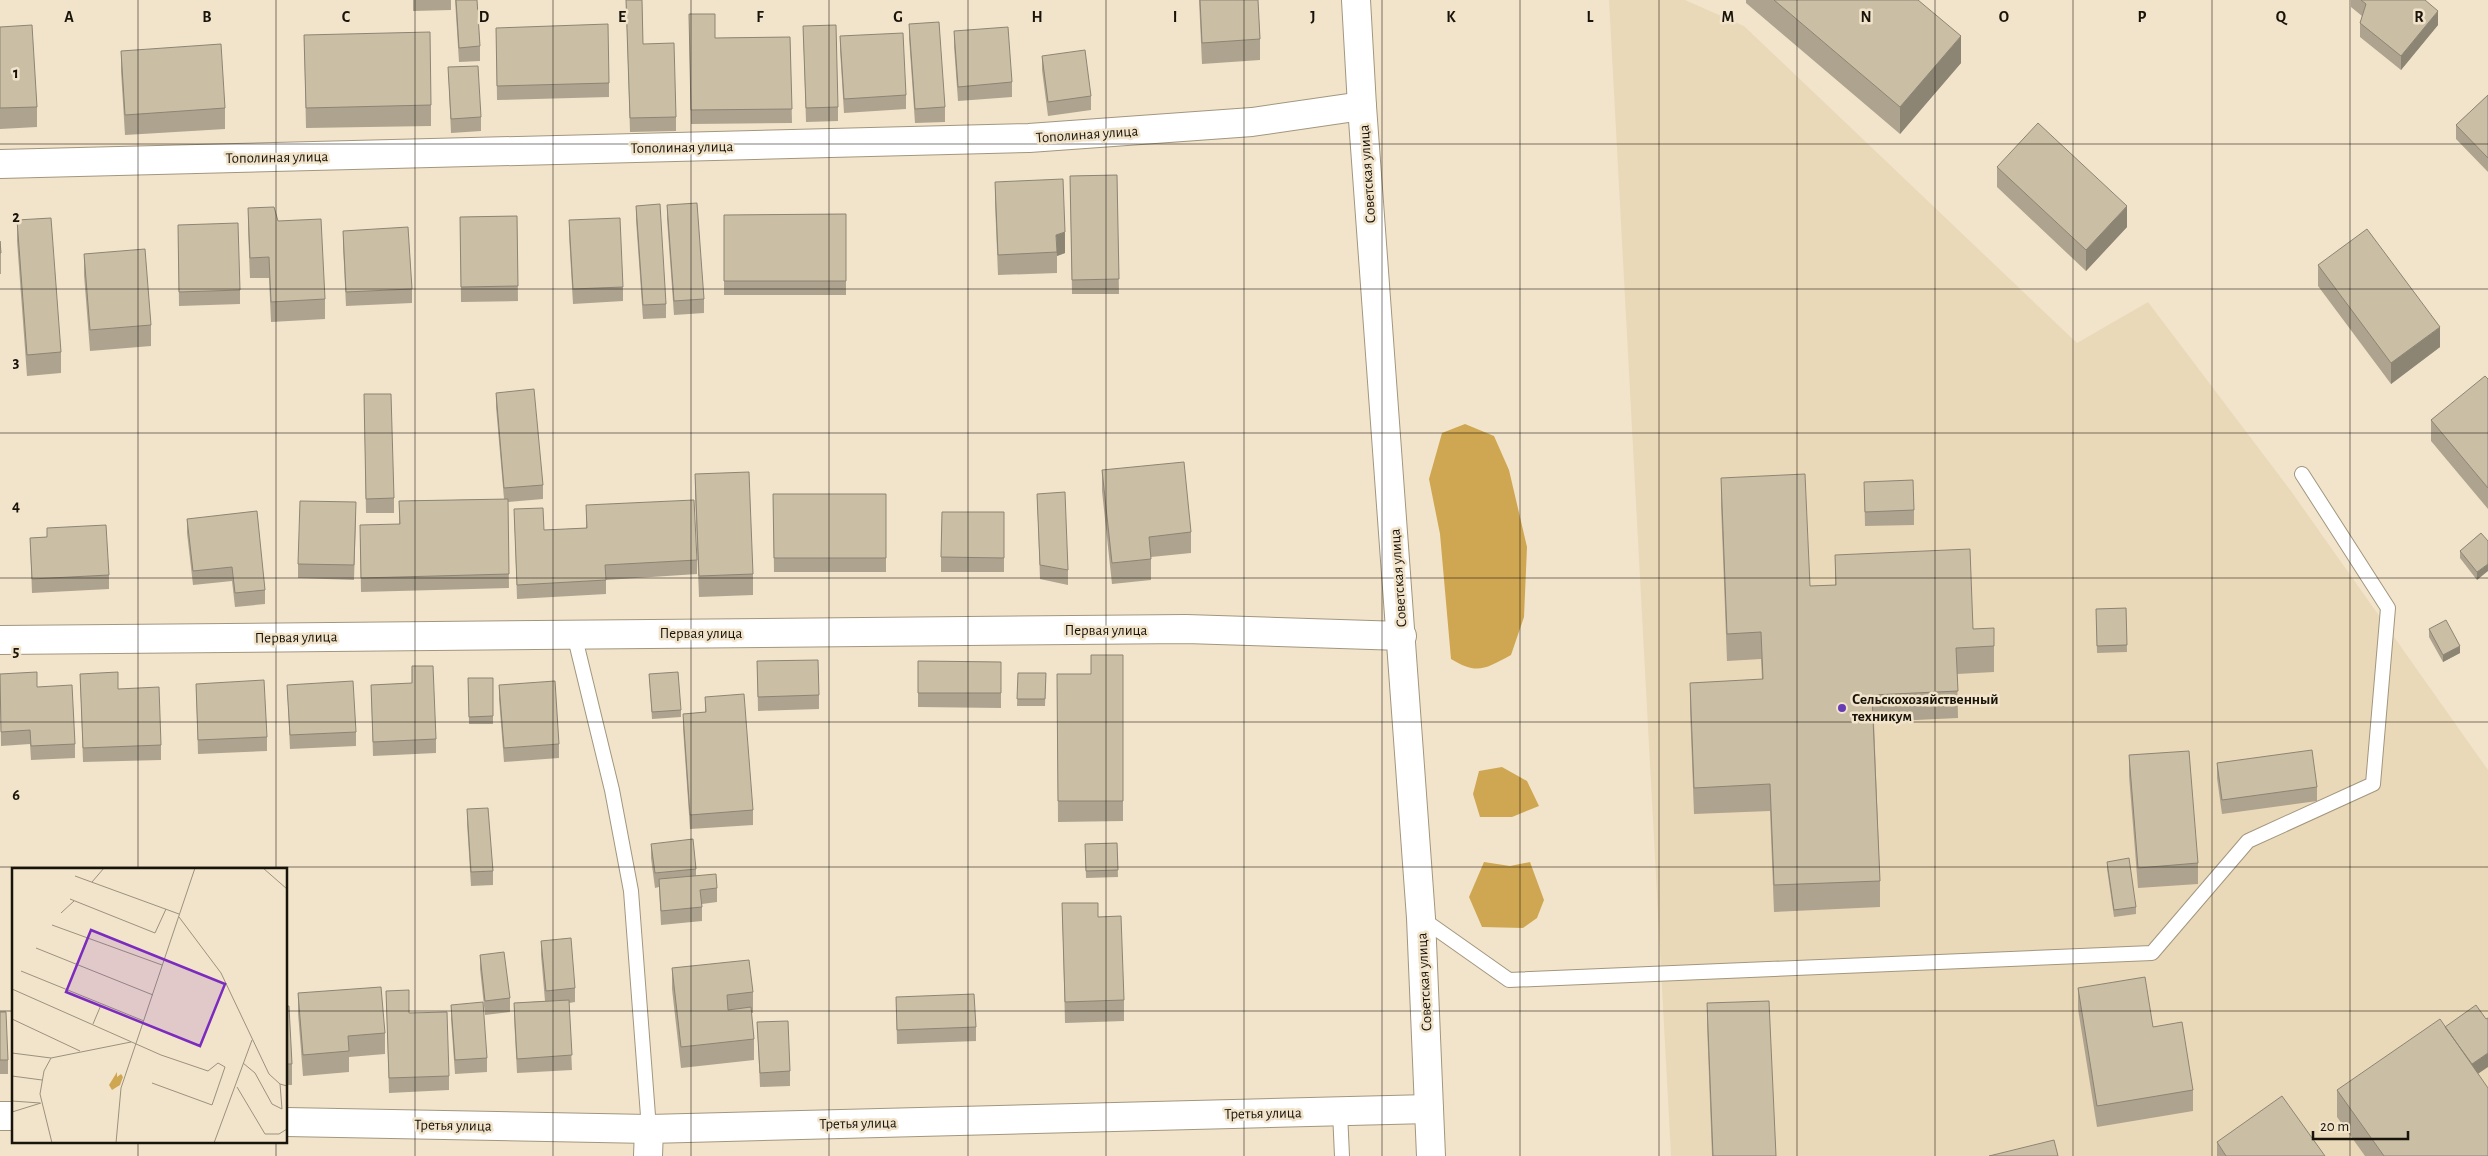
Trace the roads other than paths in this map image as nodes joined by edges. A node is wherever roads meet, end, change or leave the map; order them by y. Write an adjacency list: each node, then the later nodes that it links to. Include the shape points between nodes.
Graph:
1 (1356, 0): 2 (street, Советская улица)
2 (1362, 106): 3 (street, Тополиная улица, via 1252,122 1028,138); 6 (street, Советская улица)
3 (0, 164)
4 (2302, 474): 8 (lane, via 2388,608 2373,784 2248,841 2152,953 1509,980)
5 (574, 634): 6 (street, Первая улица, via 1186,629); 7 (street, Первая улица); 12 (lane, via 612,790 631,892)
6 (1402, 636): 8 (street, Советская улица)
7 (0, 640)
8 (1421, 918): 9 (street, Советская улица)
9 (1429, 1109): 10 (street, Третья улица); 15 (street, Советская улица)
10 (1340, 1112): 12 (street, Третья улица); 14 (lane)
11 (288, 1122): 12 (street, Третья улица)
12 (648, 1128): 13 (street)
13 (648, 1156)
14 (1342, 1156)
15 (1431, 1156)

